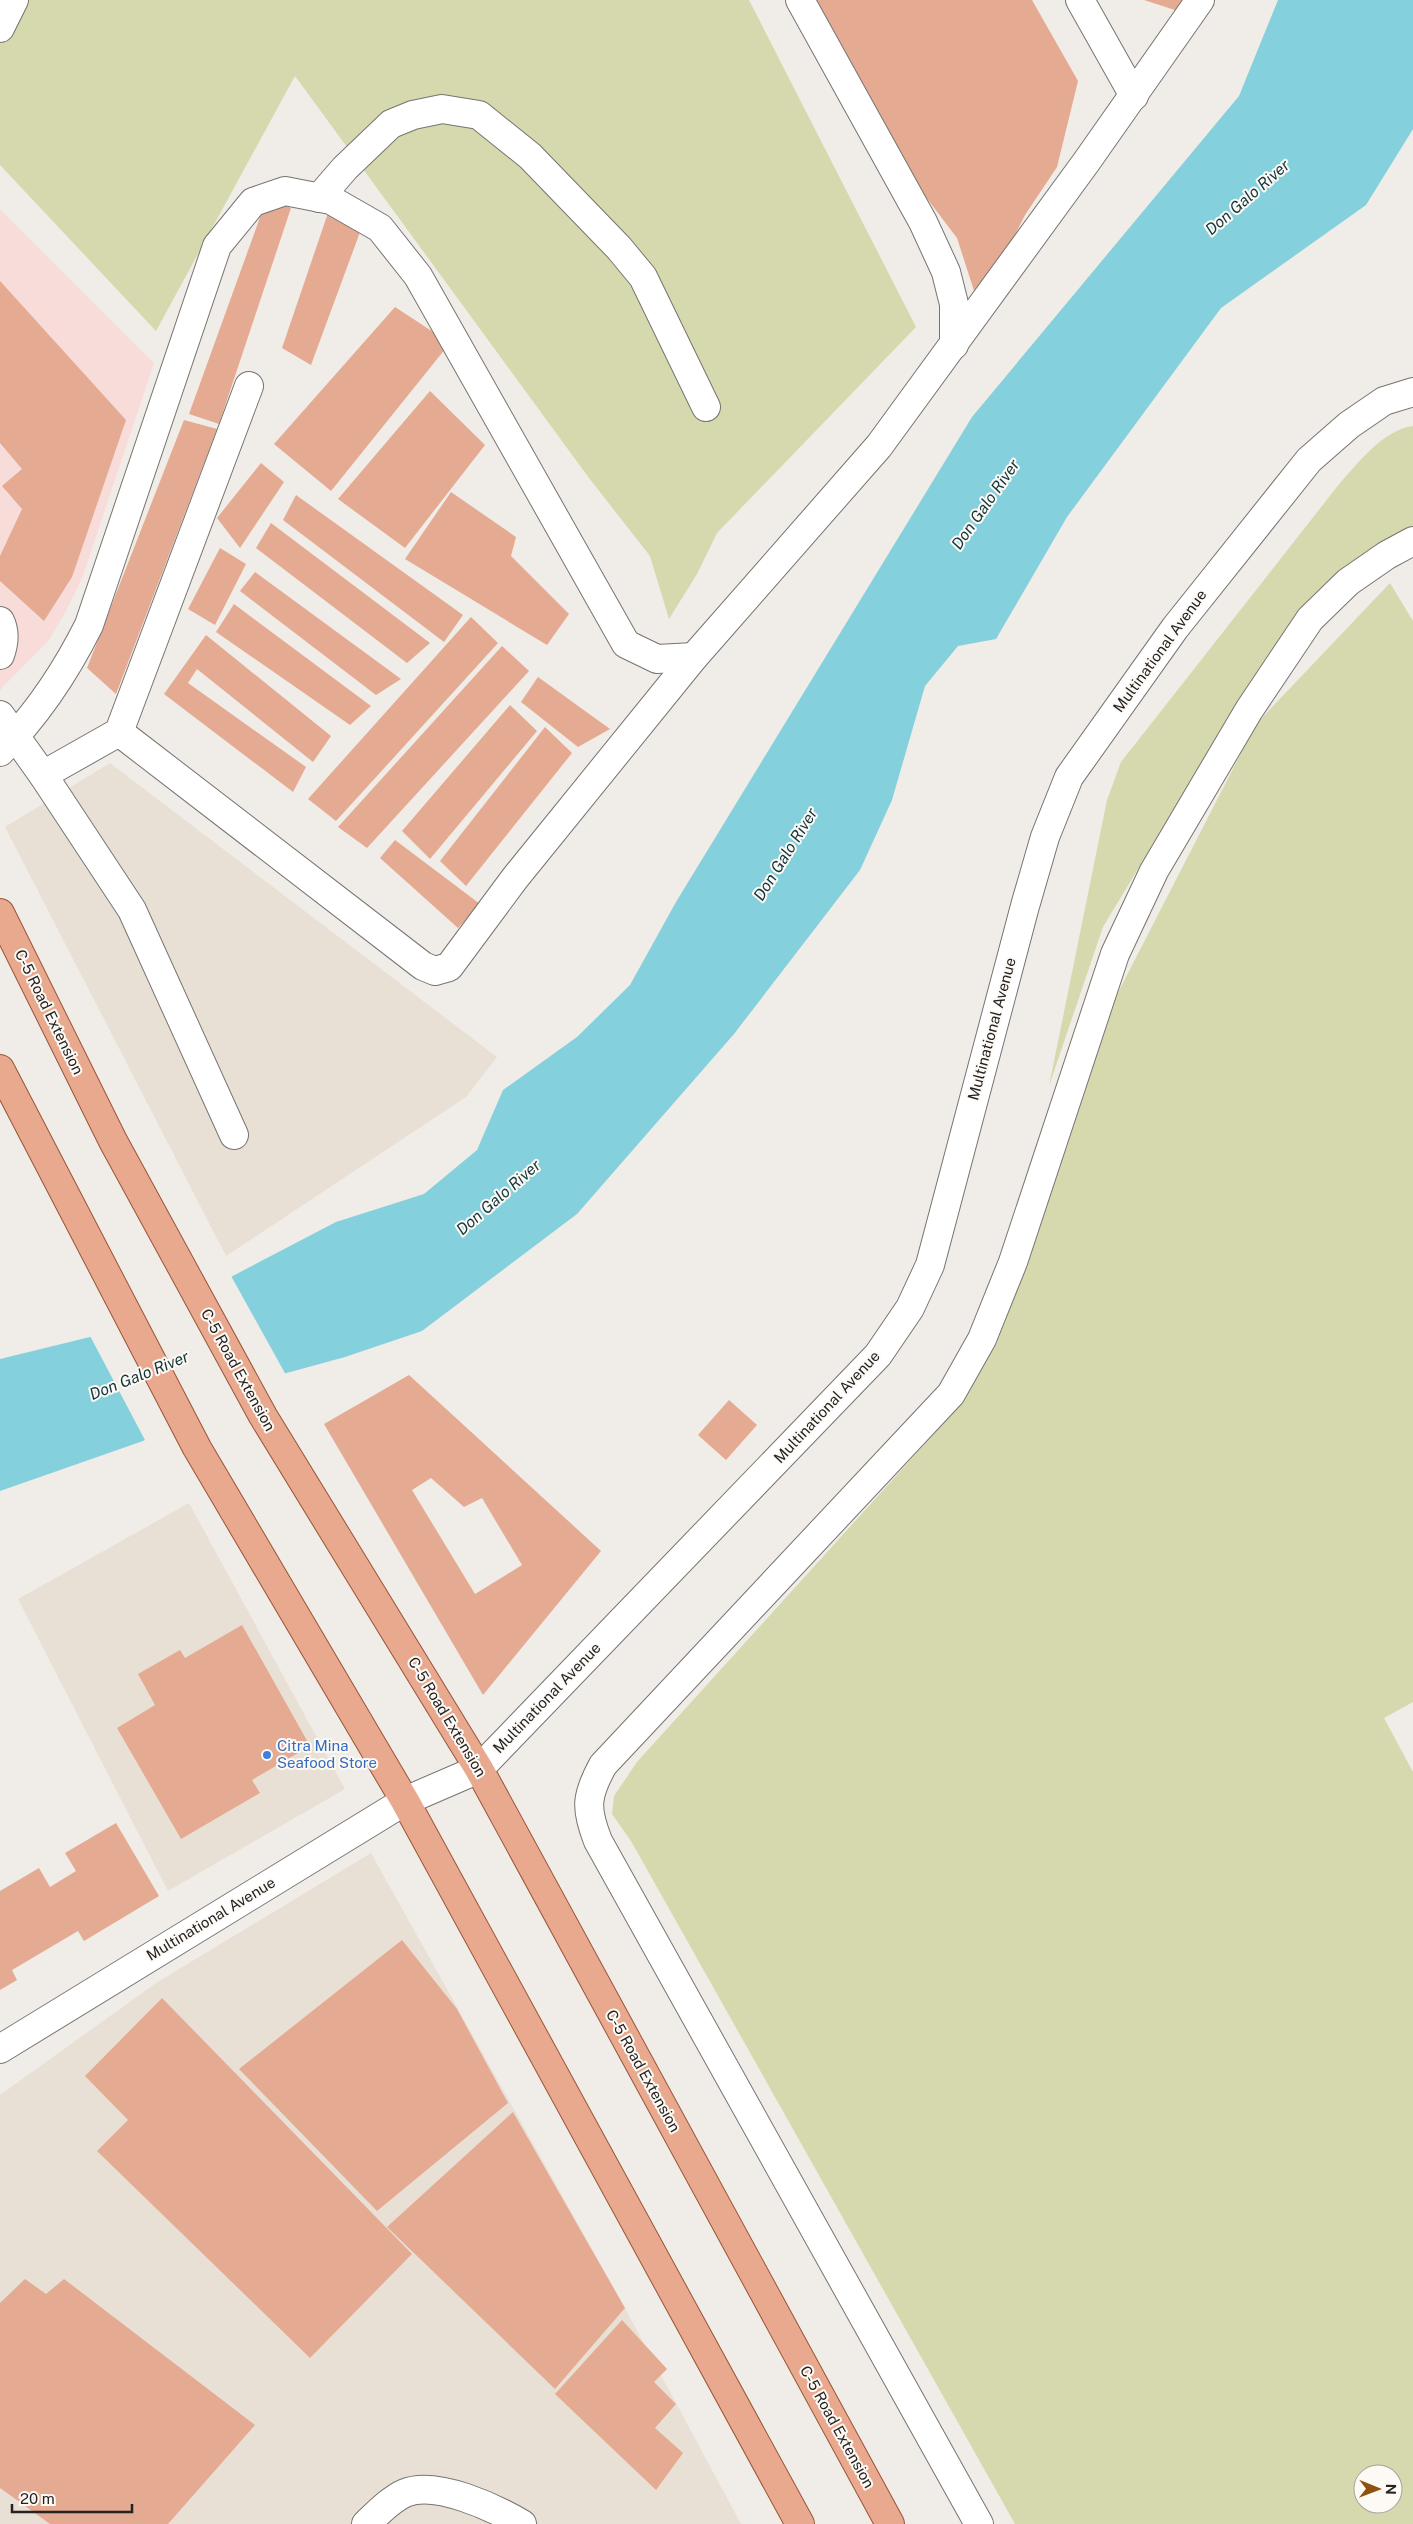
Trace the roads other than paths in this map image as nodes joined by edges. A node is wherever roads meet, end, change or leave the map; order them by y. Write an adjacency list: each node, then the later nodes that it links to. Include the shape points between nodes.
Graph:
1 (14, 0): 5 (street)
2 (800, 0): 8 (street, via 923,222 946,272 954,304)
3 (1080, 0): 6 (street)
4 (1200, 0): 6 (street)
5 (0, 28)
6 (1134, 96): 8 (street)
7 (320, 198): 11 (street, via 344,168 391,124 413,115 442,110 479,115 530,156 643,277); 15 (street, via 331,200 380,228 418,276 626,644 657,659); 17 (street, via 285,191 253,202 217,246 89,626 67,669)
8 (954, 345): 15 (street, via 879,446)
9 (249, 386): 16 (street)
10 (1413, 392): 22 (street, Multinational Avenue, via 1384,402 1349,425 1309,460 1175,628 1069,777 1045,837 1030,889 930,1265 910,1308 884,1347)
11 (706, 407)
12 (1413, 541): 29 (street, via 1348,582 1310,619 1249,710 1154,871 1114,954 1013,1262 982,1339 951,1394 603,1765 588,1800 589,1818 598,1841)
13 (0, 621): 14 (street, via 3,626)
14 (0, 655)
15 (694, 657): 16 (street, via 515,878 449,967 434,971 423,966)
16 (119, 732): 18 (street)
17 (5, 735): 18 (street)
18 (43, 775): 21 (street, via 132,910)
19 (0, 913): 22 (main road, C-5 Road Extension, via 113,1141 263,1416)
20 (0, 1069): 23 (main road, via 197,1448)
21 (234, 1135)
22 (479, 1769): 23 (street, Multinational Avenue); 28 (main road, C-5 Road Extension)
23 (406, 1801): 24 (street, Multinational Avenue); 27 (main road)
24 (0, 2048)
25 (366, 2524): 26 (street, via 405,2493 431,2488 500,2511)
26 (522, 2524)
27 (800, 2524)
28 (890, 2524)
29 (979, 2524)

